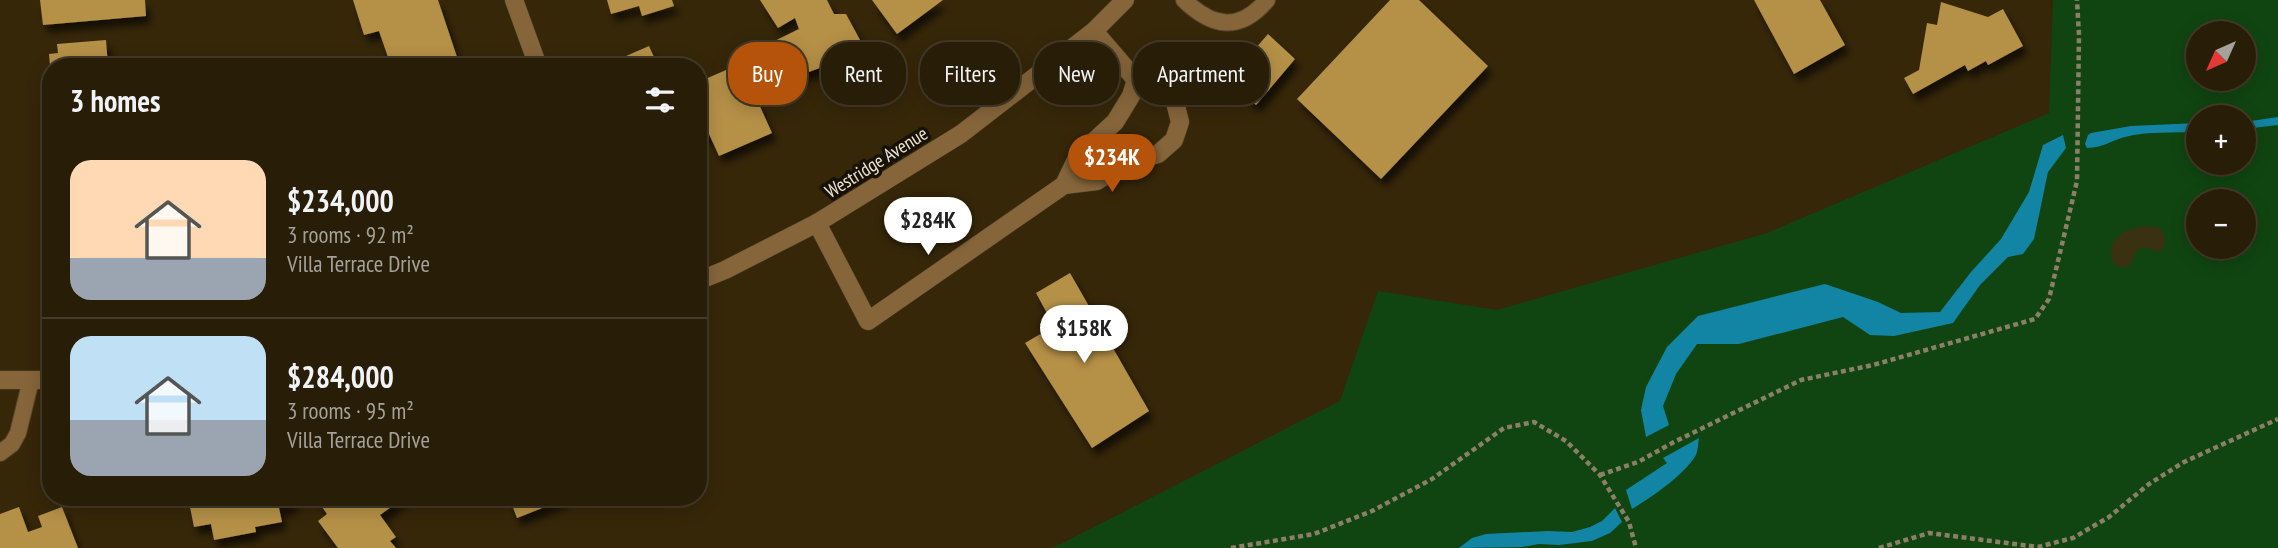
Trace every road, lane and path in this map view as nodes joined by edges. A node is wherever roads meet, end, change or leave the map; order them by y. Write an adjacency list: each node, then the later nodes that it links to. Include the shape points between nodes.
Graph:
1 (514, 0): 7 (street)
2 (1125, 0): 6 (street, Westridge Avenue)
3 (1184, 0): 4 (lane, via 1206,18 1224,23 1253,15)
4 (1267, 0)
5 (2077, 0): 21 (path, via 2077,181 2049,299 2035,319 1873,365 1801,380 1638,462)
6 (1094, 31): 8 (street); 14 (street, Westridge Avenue, via 961,134)
7 (535, 58)
8 (1133, 76)
9 (1133, 88): 11 (street, via 1115,122)
10 (1176, 105): 12 (street, via 1180,122 1174,140 1158,154)
11 (1102, 134): 12 (street); 13 (street, via 1079,156)
12 (1124, 164): 13 (street, via 1097,181)
13 (1064, 185): 14 (street, via 869,321)
14 (817, 223): 15 (street, Westridge Avenue)
15 (707, 277)
16 (0, 380): 17 (street)
17 (31, 380): 18 (street); 20 (lane, via 18,433)
18 (42, 380)
19 (2278, 419): 24 (path, via 2184,462 2073,538 2038,547 1929,533)
20 (0, 453)
21 (1600, 475): 22 (path, via 1566,441 1534,422 1504,428 1432,479 1372,511 1314,534); 23 (path, via 1629,522)
22 (1231, 548)
23 (1636, 548)
24 (1879, 548)

